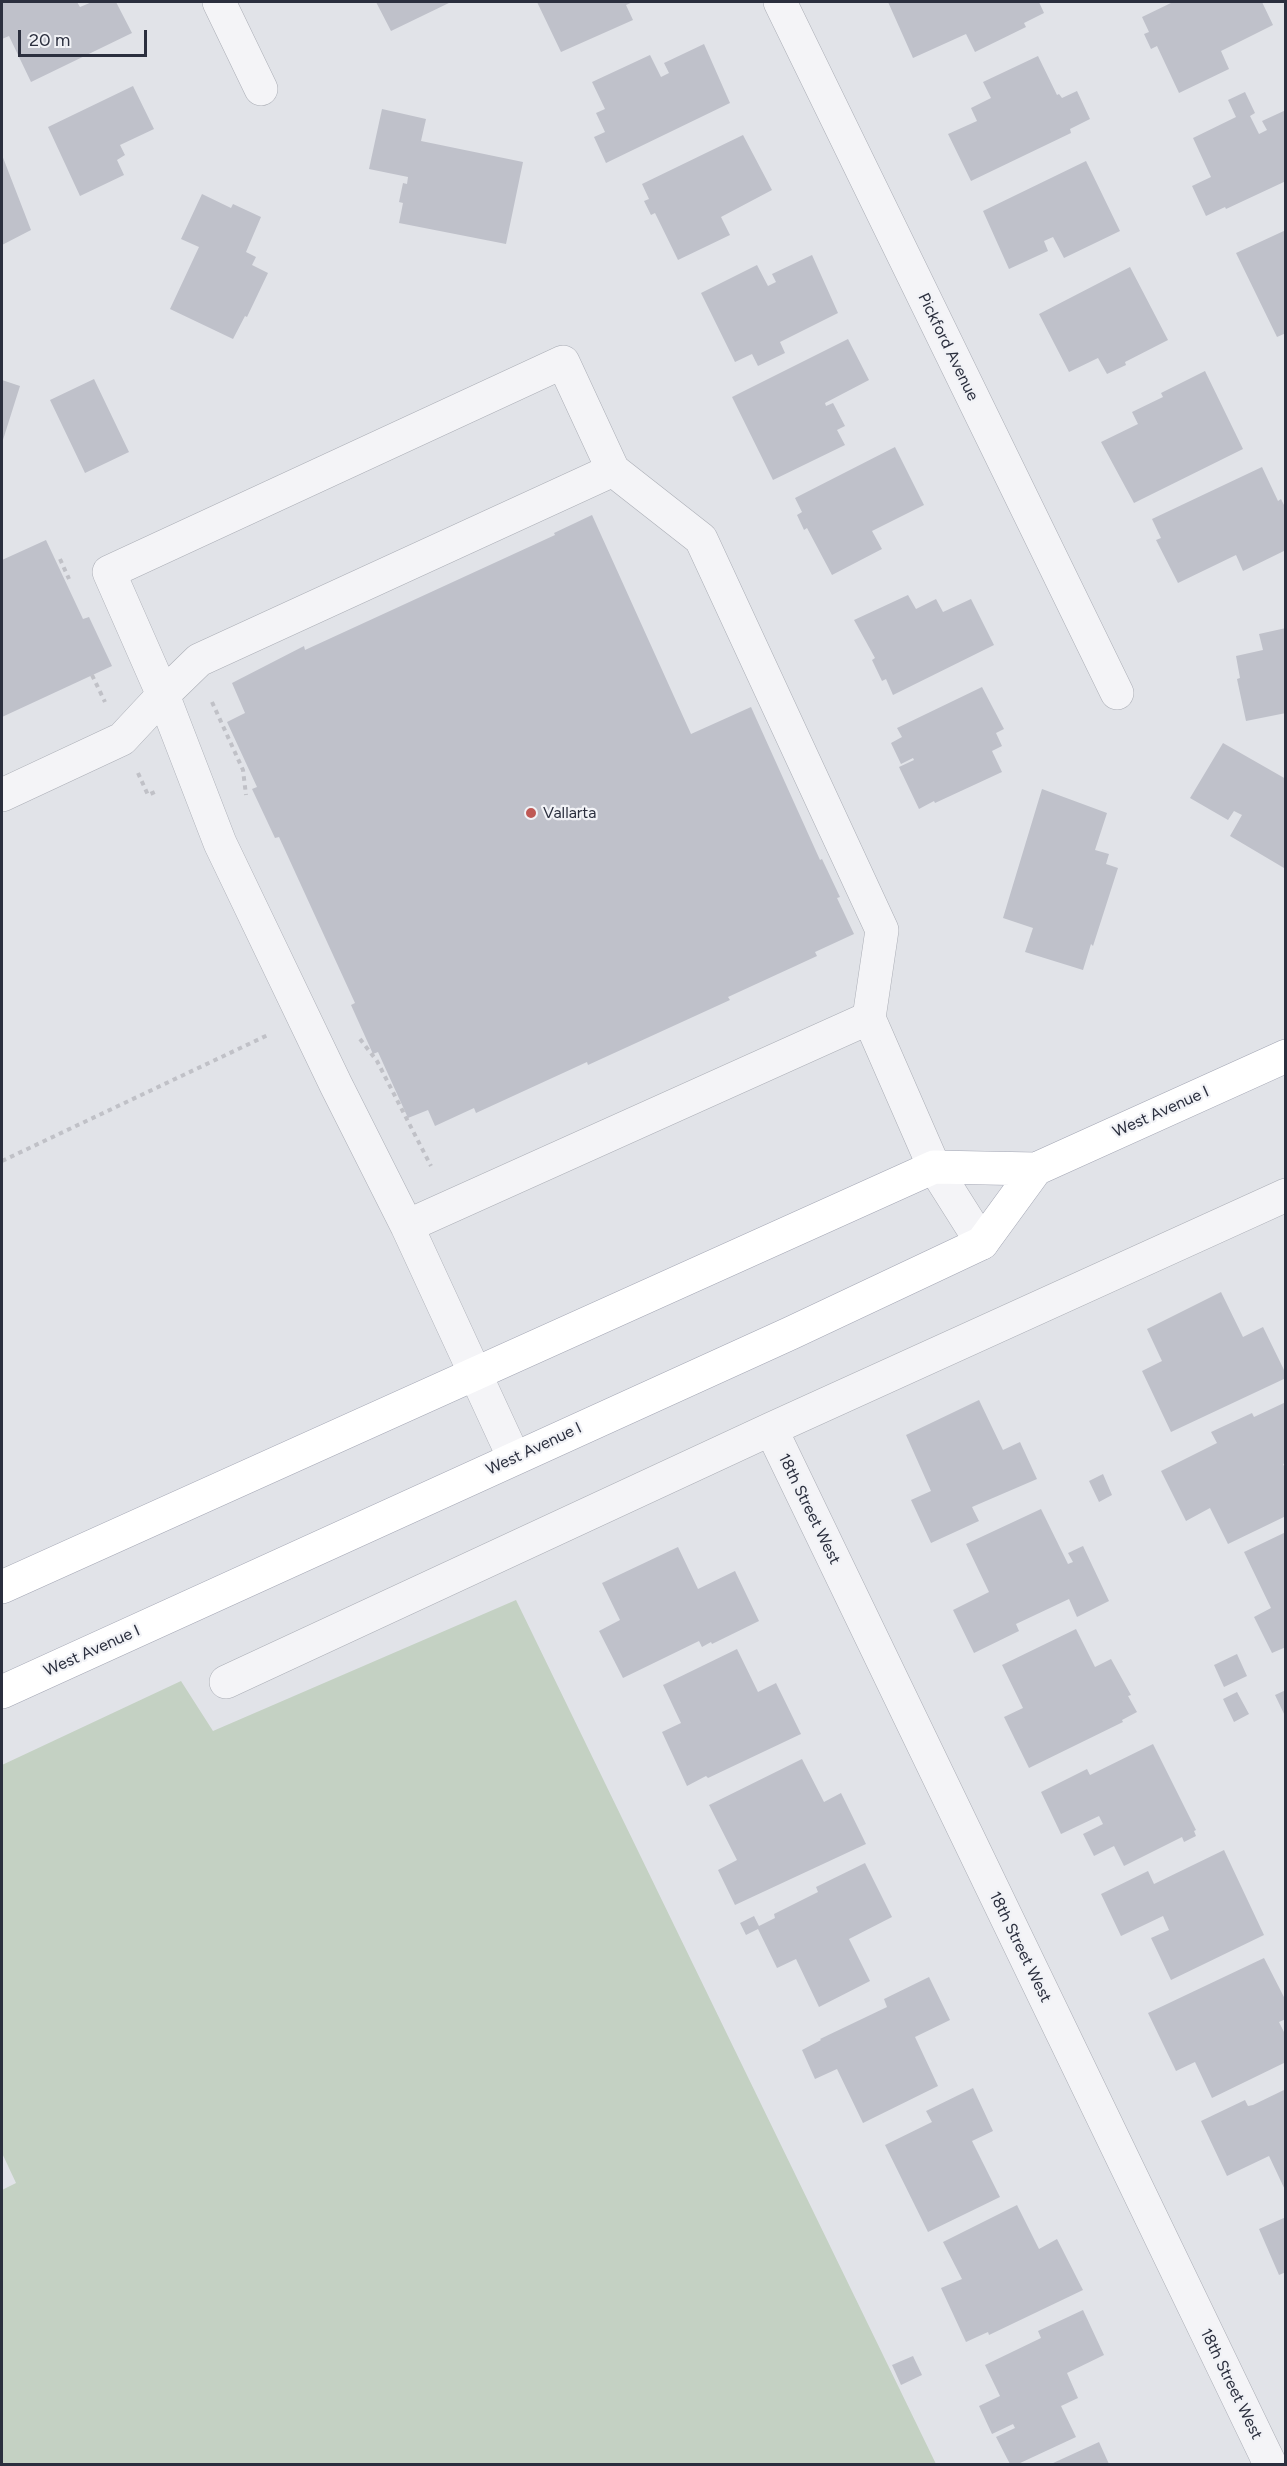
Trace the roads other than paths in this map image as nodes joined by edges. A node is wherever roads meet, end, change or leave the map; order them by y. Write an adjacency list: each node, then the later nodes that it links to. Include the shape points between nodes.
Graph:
1 (219, 2): 3 (street)
2 (780, 2): 5 (street, Pickford Avenue)
3 (261, 89)
4 (613, 470): 6 (street, via 199,660); 6 (street, via 563,362 109,572); 8 (street, via 701,539 882,930)
5 (1117, 693)
6 (163, 695): 7 (street, via 122,739); 13 (street, via 220,843)
7 (2, 795)
8 (869, 1017): 10 (street); 13 (street)
9 (1286, 1056): 11 (main road, West Avenue I)
10 (934, 1167): 11 (main road, West Avenue I); 14 (street); 15 (main road, West Avenue I)
11 (1036, 1169): 14 (main road, West Avenue I)
12 (1286, 1195): 16 (street)
13 (407, 1226): 15 (street)
14 (981, 1243): 17 (main road, West Avenue I)
15 (475, 1374): 17 (street); 18 (main road, West Avenue I)
16 (771, 1429): 19 (street); 21 (street, 18th Street West)
17 (514, 1458): 20 (main road, West Avenue I)
18 (2, 1587)
19 (226, 1682)
20 (2, 1692)
21 (1270, 2464)

